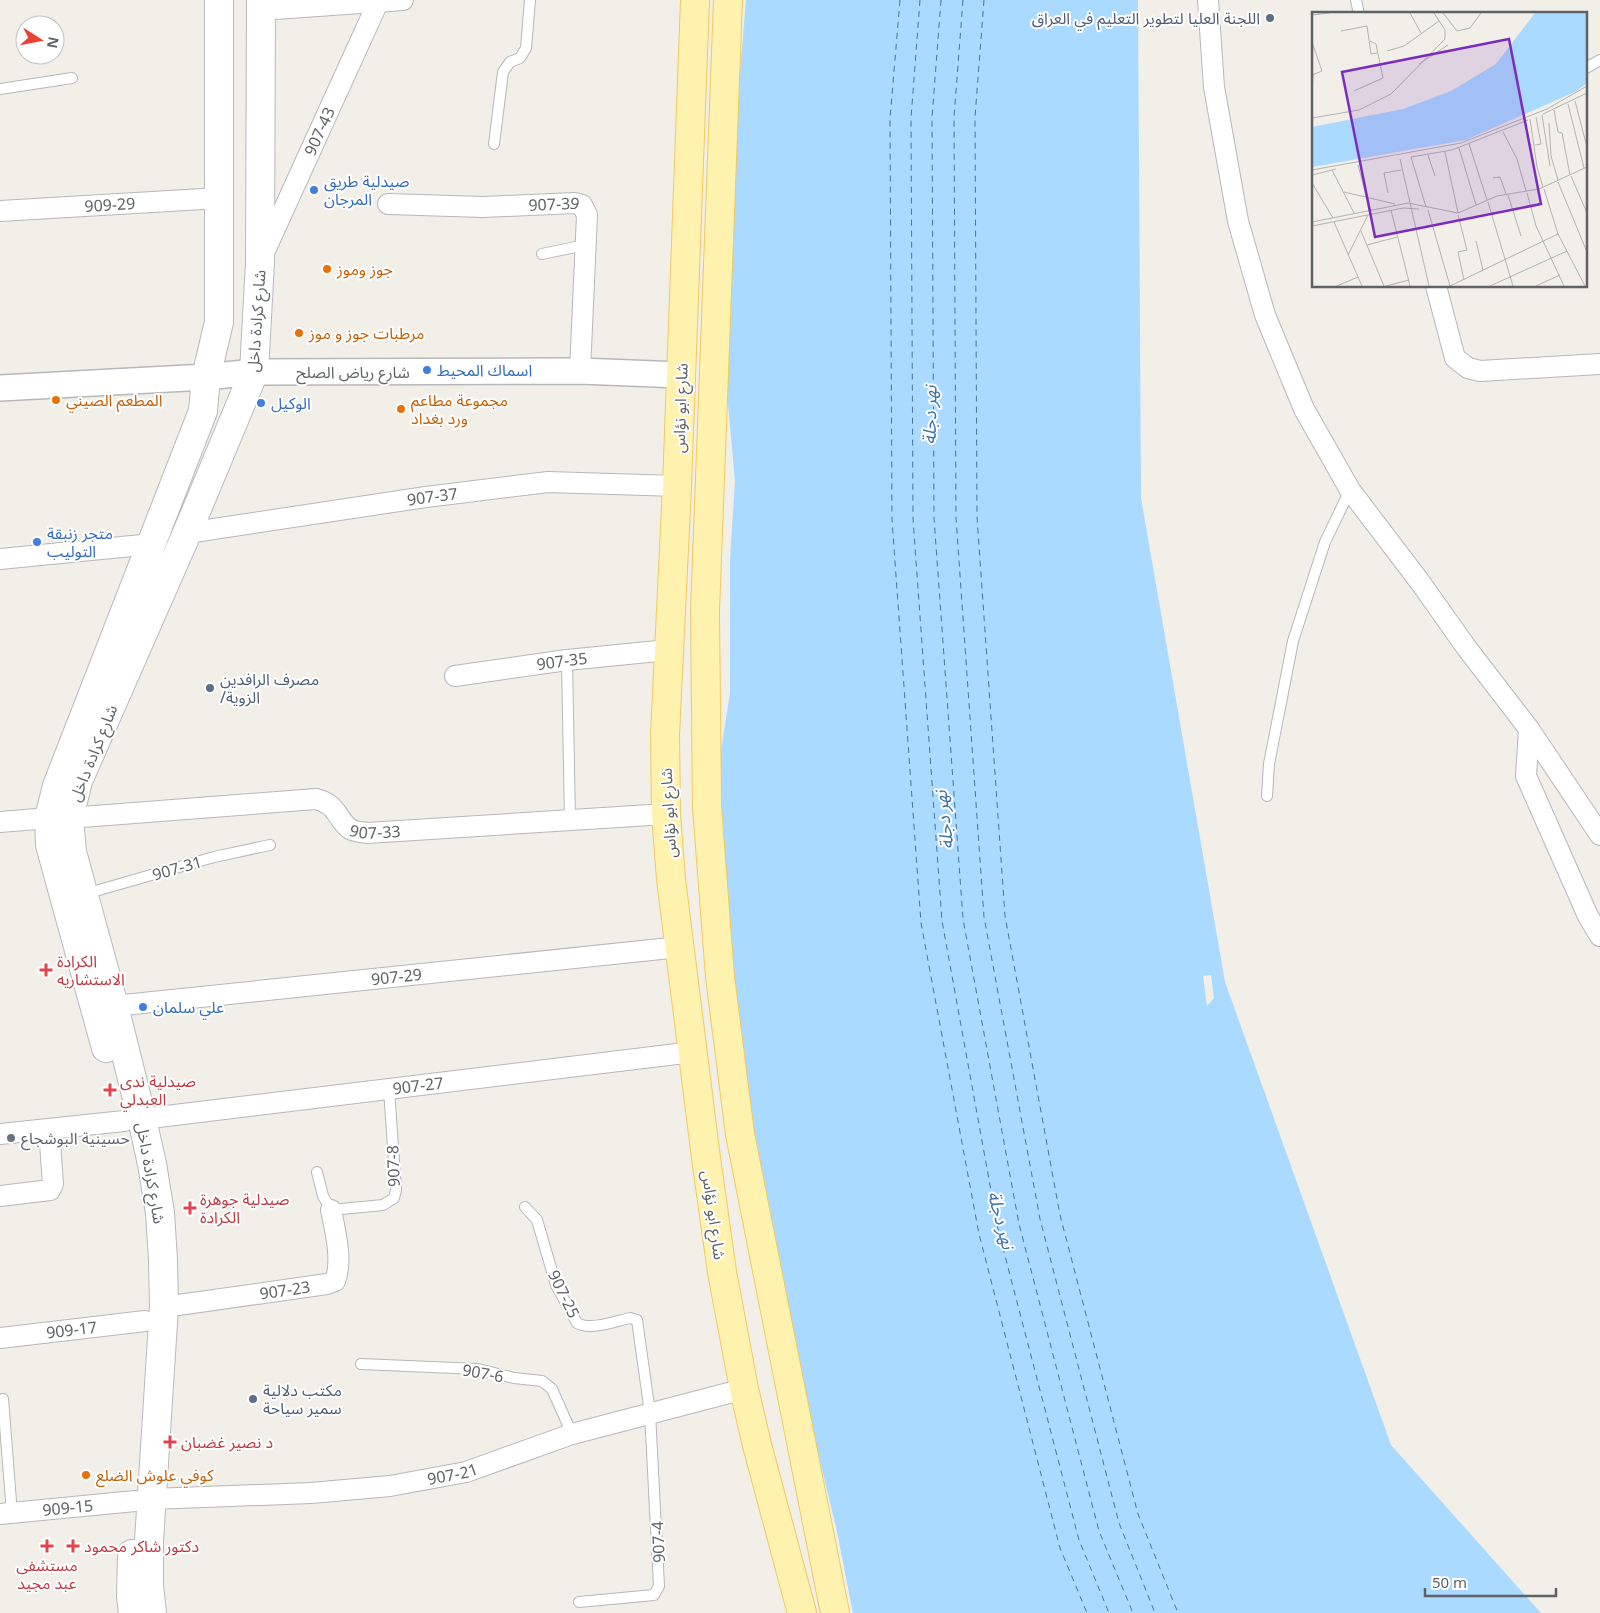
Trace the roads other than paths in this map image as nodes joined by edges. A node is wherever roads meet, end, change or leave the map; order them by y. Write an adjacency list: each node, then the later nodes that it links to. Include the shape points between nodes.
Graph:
1 (219, 0): 14 (main road, شارع كرادة داخل)
2 (403, 0): 7 (street)
3 (530, 0): 13 (lane, via 526,48 520,58 510,62 503,72)
4 (695, 0): 24 (main road, شارع ابو نؤاس)
5 (728, 0): 69 (main road, شارع ابو نؤاس, via 705,612 707,807 720,977 740,1134)
6 (1208, 0): 28 (street, via 1214,87 1238,221 1265,316 1304,408)
7 (379, 1): 8 (street); 19 (street, 907-43)
8 (261, 5): 19 (main road, شارع كرادة داخل)
9 (1600, 60): 10 (lane)
10 (1588, 67)
11 (72, 78): 12 (lane)
12 (0, 89)
13 (494, 144)
14 (220, 198): 16 (street, 909-29); 25 (main road, شارع كرادة داخل, via 219,322)
15 (388, 204): 17 (street, 907-39, via 483,207 574,202 582,206 587,215)
16 (0, 211)
17 (585, 245): 18 (lane); 22 (street, 907-39)
18 (542, 254)
19 (260, 262): 23 (main road, شارع كرادة داخل)
20 (1437, 288): 21 (street, via 1455,358 1468,368 1480,371)
21 (1600, 364)
22 (580, 371): 23 (street, شارع رياض الصلح); 24 (street, شارع رياض الصلح)
23 (254, 372): 25 (street, شارع رياض الصلح); 29 (main road, شارع كرادة داخل)
24 (681, 375): 27 (main road, شارع ابو نؤاس)
25 (206, 377): 26 (street, شارع رياض الصلح); 30 (main road, شارع كرادة داخل, via 203,412)
26 (0, 388)
27 (677, 486): 29 (street, 907-37, via 548,482); 32 (main road, شارع ابو نؤاس)
28 (1350, 490): 35 (street); 36 (lane, via 1326,542 1293,641 1269,764)
29 (187, 533): 38 (main road, شارع كرادة داخل)
30 (152, 544): 31 (street); 38 (main road, شارع كرادة داخل, via 57,786)
31 (0, 559)
32 (668, 650): 33 (street, 907-35); 37 (main road, شارع ابو نؤاس)
33 (568, 660): 34 (street, 907-35); 39 (lane)
34 (455, 676)
35 (1530, 729): 41 (street); 44 (street, via 1526,776)
36 (1267, 796)
37 (666, 814): 39 (street, 907-33); 45 (main road, شارع ابو نؤاس)
38 (59, 818): 39 (street, 907-33, via 316,799 331,806 350,829 367,833); 40 (street, 907-33); 43 (main road, شارع كرادة داخل); 49 (main road, شارع كرادة داخل, via 50,845)
39 (570, 820)
40 (0, 822)
41 (1600, 835)
42 (270, 845): 43 (lane, 907-31, via 214,857)
43 (84, 895): 46 (main road, شارع كرادة داخل)
44 (1600, 936)
45 (680, 946): 46 (street, 907-29); 47 (main road, شارع ابو نؤاس)
46 (114, 1006): 49 (main road, شارع كرادة داخل)
47 (693, 1052): 48 (street, 907-27); 59 (main road, شارع ابو نؤاس, via 722,1272)
48 (389, 1089): 49 (street, 907-27); 55 (lane, 907-8, via 394,1198 383,1205)
49 (133, 1120): 50 (street, 907-27); 56 (main road, شارع كرادة داخل, via 152,1164 160,1213 163,1260)
50 (49, 1129): 51 (street, 907-27); 53 (street, via 53,1184 50,1190)
51 (0, 1134)
52 (317, 1172): 55 (lane, via 323,1196)
53 (0, 1196)
54 (525, 1206): 61 (lane, 907-25, via 537,1220 556,1285 578,1323 592,1326 630,1318 636,1320)
55 (331, 1210): 56 (street, 907-23, via 336,1234 338,1272 335,1281)
56 (155, 1314): 57 (street, 909-17); 63 (main road, شارع كرادة داخل)
57 (0, 1338)
58 (361, 1364): 62 (lane, 907-6, via 478,1369 542,1381 552,1389)
59 (744, 1389): 61 (street, 907-21); 68 (main road, شارع ابو نؤاس)
60 (2, 1399): 64 (lane)
61 (650, 1413): 62 (street, 907-21); 65 (lane, 907-4, via 659,1586 654,1595)
62 (572, 1434): 63 (street, 907-21, via 466,1472 390,1486 311,1493)
63 (144, 1500): 64 (street, 909-15); 66 (main road, شارع كرادة داخل, via 131,1576); 67 (main road, شارع كرادة داخل)
64 (6, 1514)
65 (579, 1602)
66 (133, 1613)
67 (152, 1613)
68 (802, 1613)
69 (835, 1613)

